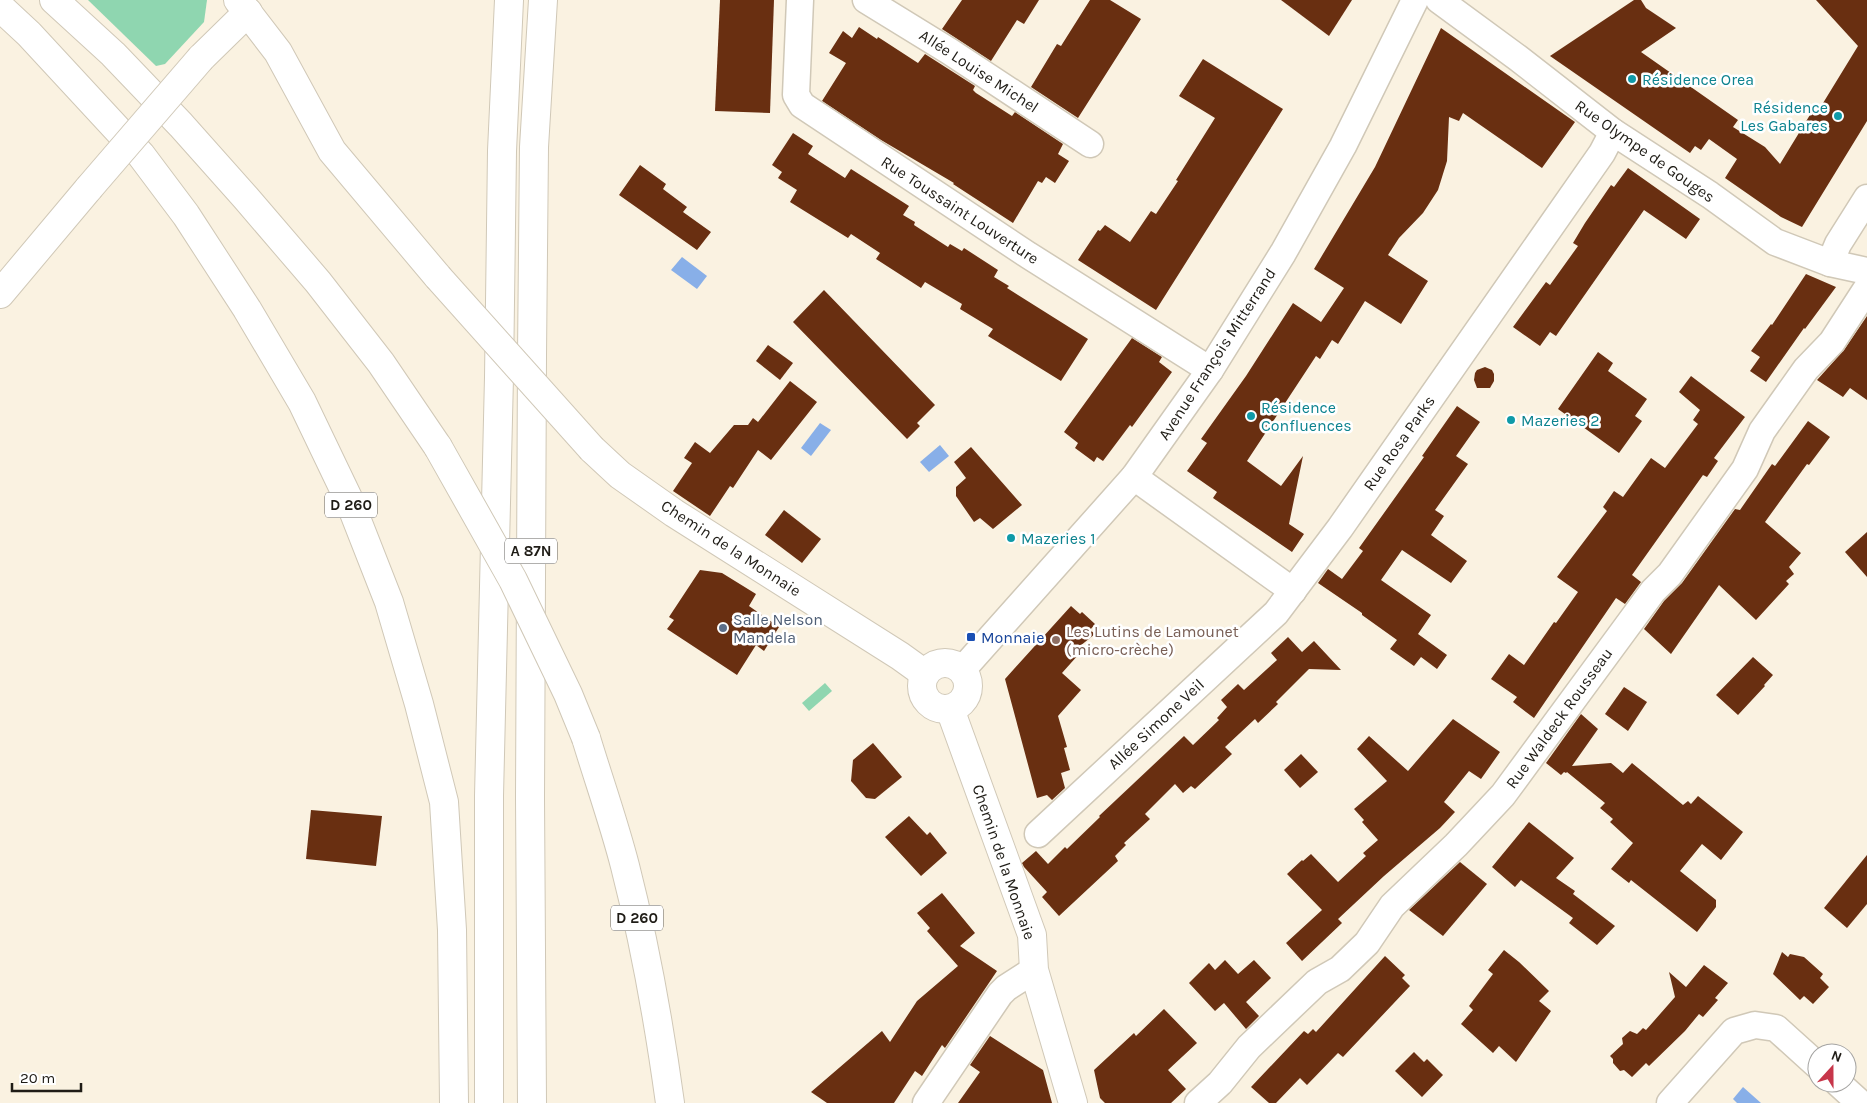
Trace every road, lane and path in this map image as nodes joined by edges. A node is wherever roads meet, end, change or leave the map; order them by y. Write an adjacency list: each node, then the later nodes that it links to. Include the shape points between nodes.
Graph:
1 (54, 0): 30 (main road, D 260, bridge, via 113,54 181,125 318,282 381,363 438,447 513,580 586,738 625,865 660,1029)
2 (509, 0): 28 (main road, A 87N, via 502,151 489,796)
3 (543, 0): 29 (main road, A 87N, via 534,147 532,336)
4 (800, 0): 17 (street, Rue Toussaint Louverture, via 796,95 802,105 1028,255)
5 (866, 0): 11 (street, Allée Louise Michel)
6 (1415, 0): 17 (street, Avenue François Mitterrand, via 1343,146 1283,253)
7 (1439, 0): 10 (street, Rue Olympe de Gouges)
8 (243, 6): 16 (main road, bridge); 21 (main road, Chemin de la Monnaie, bridge, via 278,52 332,151 438,277 592,449 674,513)
9 (0, 7): 27 (main road, D 260, via 141,154 186,215 302,402 349,500 389,602 444,802 452,930)
10 (1613, 132): 13 (street, Rue Olympe de Gouges, via 1775,242); 19 (street, Rue Rosa Parks, via 1602,153)
11 (1090, 144)
12 (1867, 198): 13 (street)
13 (1830, 263): 14 (street, Rue Olympe de Gouges)
14 (1867, 271)
15 (1867, 288): 33 (street, Rue Waldeck Rousseau, via 1832,342 1806,369 1762,431 1744,469 1670,574 1653,591 1503,795 1392,906 1367,943 1340,969 1317,982 1249,1047 1220,1083)
16 (0, 294)
17 (1210, 370): 18 (street, Avenue François Mitterrand)
18 (1134, 477): 19 (street); 20 (street, Avenue François Mitterrand)
19 (1293, 591): 23 (street, Allée Simone Veil, via 1276,613)
20 (962, 670): 21 (main road, via 956,665 942,663 929,668); 22 (main road, via 968,682 966,696)
21 (925, 674): 22 (main road, via 921,689 924,696 934,707)
22 (950, 709): 24 (main road, Chemin de la Monnaie, via 1032,934)
23 (1038, 834)
24 (1034, 970): 31 (street, via 1000,994); 32 (main road, Chemin de la Monnaie)
25 (1807, 1056): 34 (street, via 1776,1028 1755,1025 1734,1031)
26 (1849, 1093): 35 (street)
27 (454, 1103)
28 (489, 1103)
29 (532, 1103)
30 (670, 1103)
31 (926, 1103)
32 (1073, 1103)
33 (1198, 1103)
34 (1670, 1103)
35 (1860, 1103)

